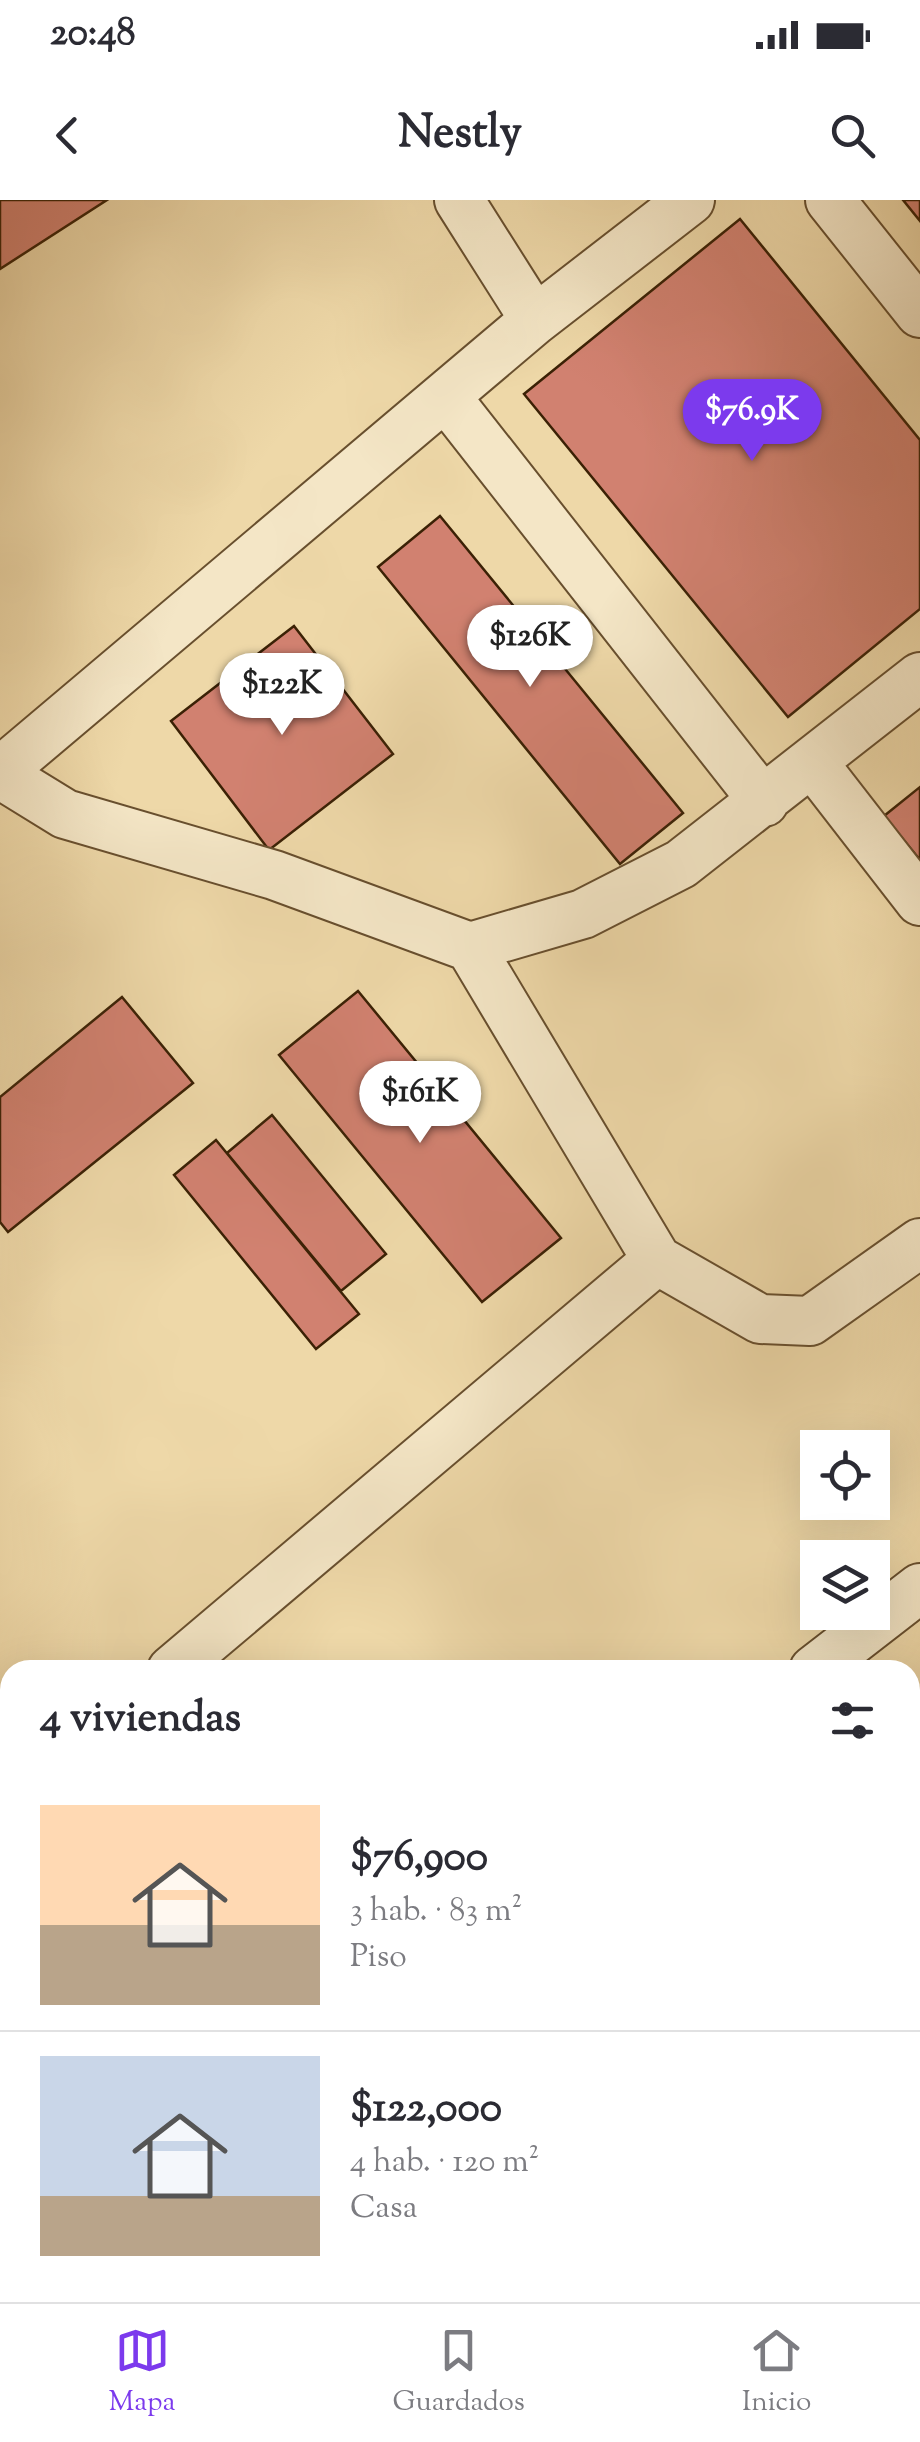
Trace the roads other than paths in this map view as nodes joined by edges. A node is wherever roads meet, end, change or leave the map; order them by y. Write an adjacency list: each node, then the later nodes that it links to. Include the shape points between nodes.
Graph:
1 (459, 200): 5 (street)
2 (690, 200): 5 (street)
3 (830, 200): 4 (street)
4 (920, 313)
5 (535, 320): 6 (street)
6 (446, 397): 9 (street); 10 (street)
7 (920, 678): 8 (street)
8 (813, 763): 10 (street); 11 (street)
9 (0, 773): 12 (street, via 65,814 274,875)
10 (764, 802): 12 (street, via 680,864 584,914)
11 (920, 900)
12 (470, 948): 14 (street)
13 (920, 1242): 14 (street, via 810,1321 760,1320)
14 (657, 1260): 16 (street)
15 (920, 1588): 17 (street)
16 (184, 1660)
17 (827, 1660)

